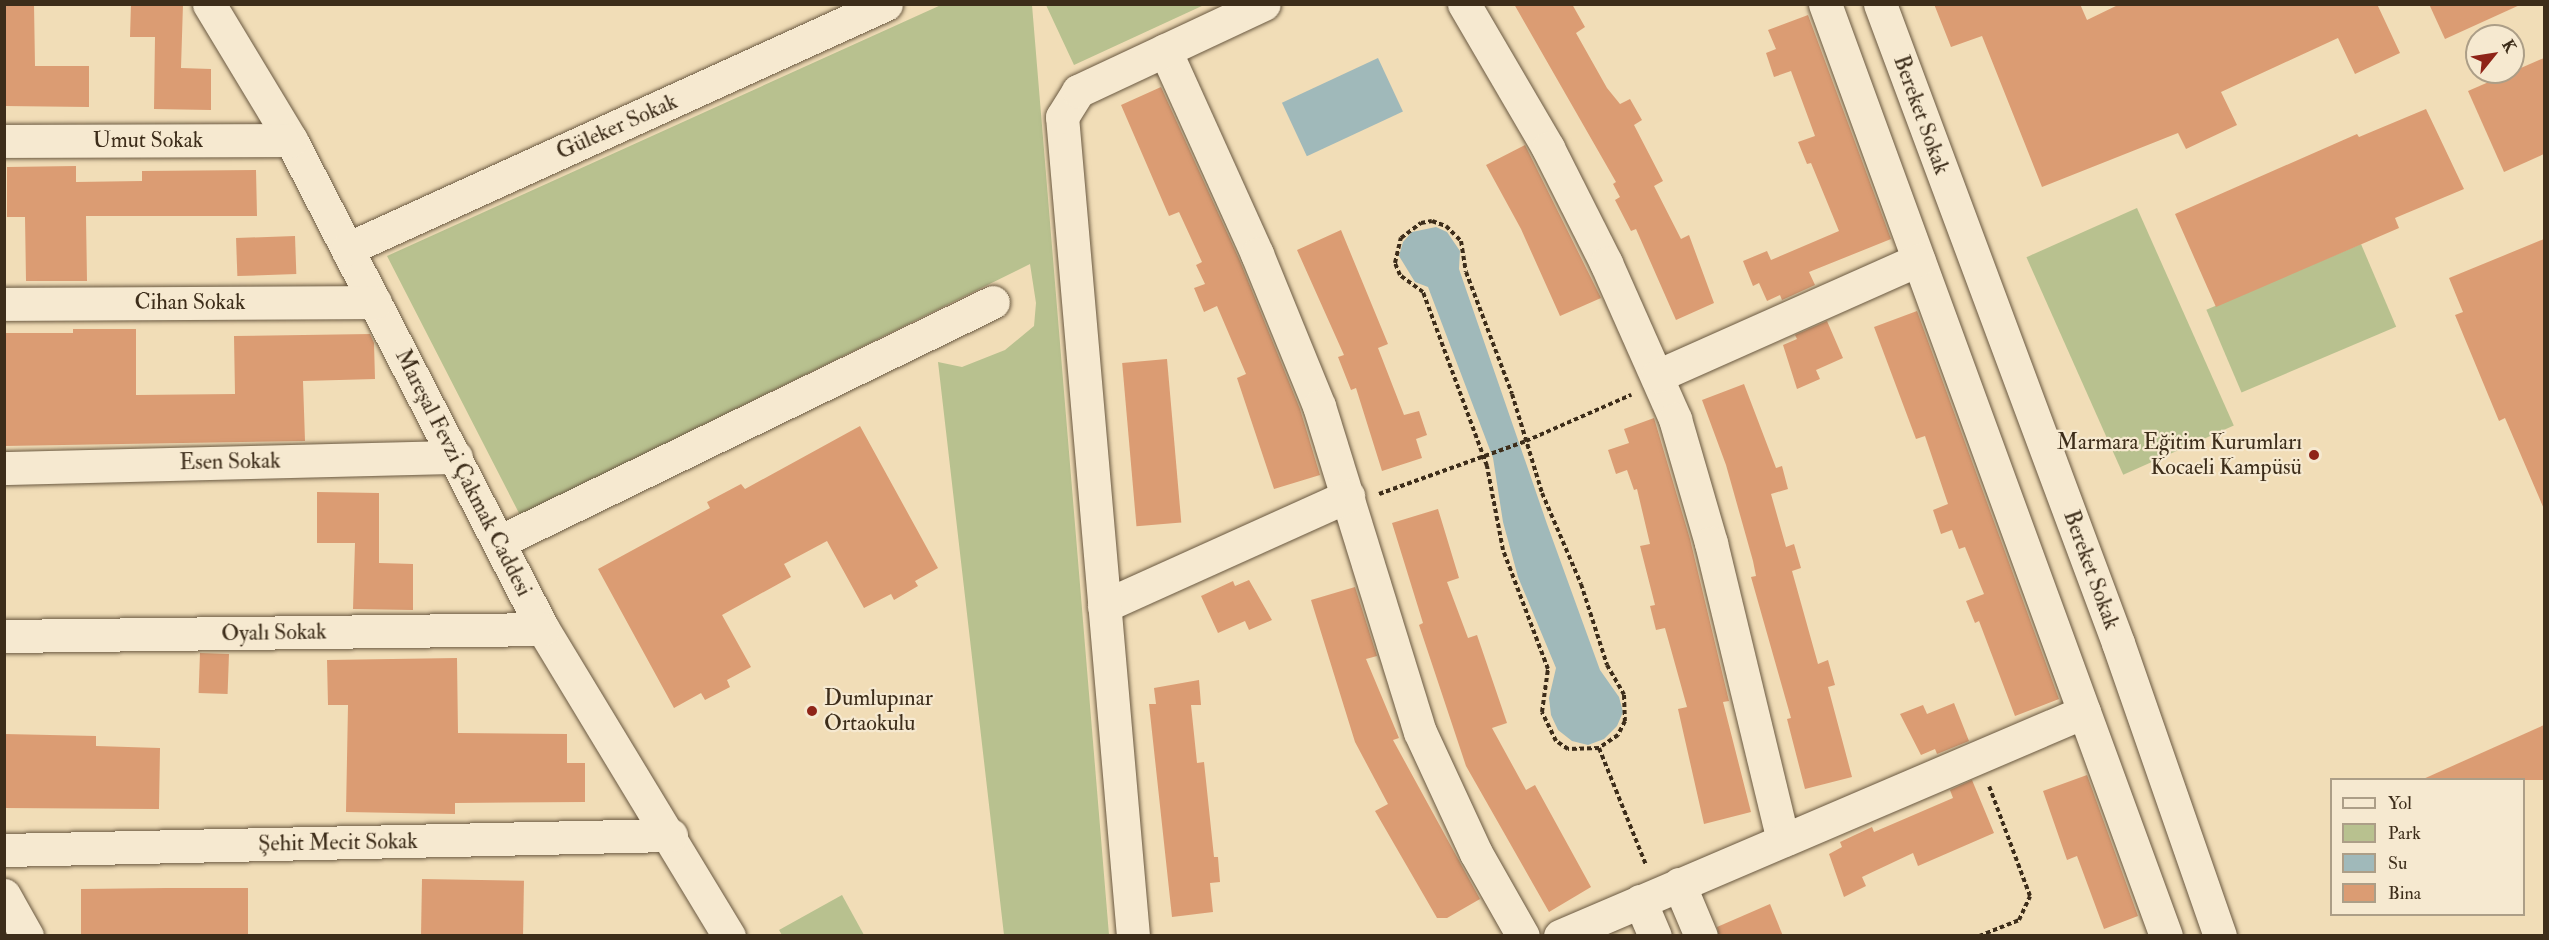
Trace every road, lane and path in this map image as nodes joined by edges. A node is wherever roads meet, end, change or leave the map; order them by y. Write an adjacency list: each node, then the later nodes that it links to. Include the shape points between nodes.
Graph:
1 (209, 4): 8 (street, Mareşal Fevzi Çakmak Caddesi)
2 (886, 4): 10 (street, Güleker Sokak)
3 (1264, 4): 7 (street)
4 (1464, 4): 15 (street, via 1548,148)
5 (1825, 4): 11 (street)
6 (1880, 4): 42 (street, Bereket Sokak, via 2114,631)
7 (1165, 50): 20 (street, via 1293,339); 22 (street, via 1078,91 1062,117)
8 (291, 140): 9 (street, Umut Sokak); 10 (street, Mareşal Fevzi Çakmak Caddesi)
9 (4, 141)
10 (347, 249): 12 (street, Mareşal Fevzi Çakmak Caddesi)
11 (1918, 260): 15 (street); 25 (street)
12 (375, 302): 14 (street, Cihan Sokak); 17 (street, Mareşal Fevzi Çakmak Caddesi)
13 (993, 302): 21 (street)
14 (4, 304)
15 (1658, 379): 16 (path); 29 (street, via 1708,531)
16 (1526, 441): 18 (path); 18 (path, via 1466,273 1461,241 1446,226 1432,221 1422,223 1401,238 1395,263 1405,280 1423,292); 26 (path, via 1542,493 1581,584 1607,665 1624,695 1625,722 1618,735)
17 (456, 457): 19 (street, Esen Sokak); 21 (street, Mareşal Fevzi Çakmak Caddesi)
18 (1484, 457): 20 (path); 26 (path, via 1503,550 1548,669 1542,695 1547,727 1556,741 1568,749)
19 (4, 468)
20 (1350, 500): 22 (street); 36 (street, via 1420,732 1476,853)
21 (499, 542): 23 (street, Mareşal Fevzi Çakmak Caddesi)
22 (1104, 606): 35 (street)
23 (543, 629): 24 (street, Oyalı Sokak); 28 (street, Mareşal Fevzi Çakmak Caddesi)
24 (4, 636)
25 (2084, 712): 27 (street); 41 (street)
26 (1599, 748): 31 (path)
27 (1977, 758): 29 (street); 40 (path, via 2030,896 2019,920)
28 (671, 835): 30 (street, Şehit Mecit Sokak); 34 (street, Mareşal Fevzi Çakmak Caddesi)
29 (1784, 840): 31 (street)
30 (4, 850)
31 (1659, 893): 37 (street); 38 (street); 39 (street)
32 (4, 895): 33 (street)
33 (27, 936)
34 (729, 936)
35 (1133, 936)
36 (1523, 936)
37 (1560, 936)
38 (1655, 936)
39 (1701, 936)
40 (1979, 936)
41 (2166, 936)
42 (2220, 936)

